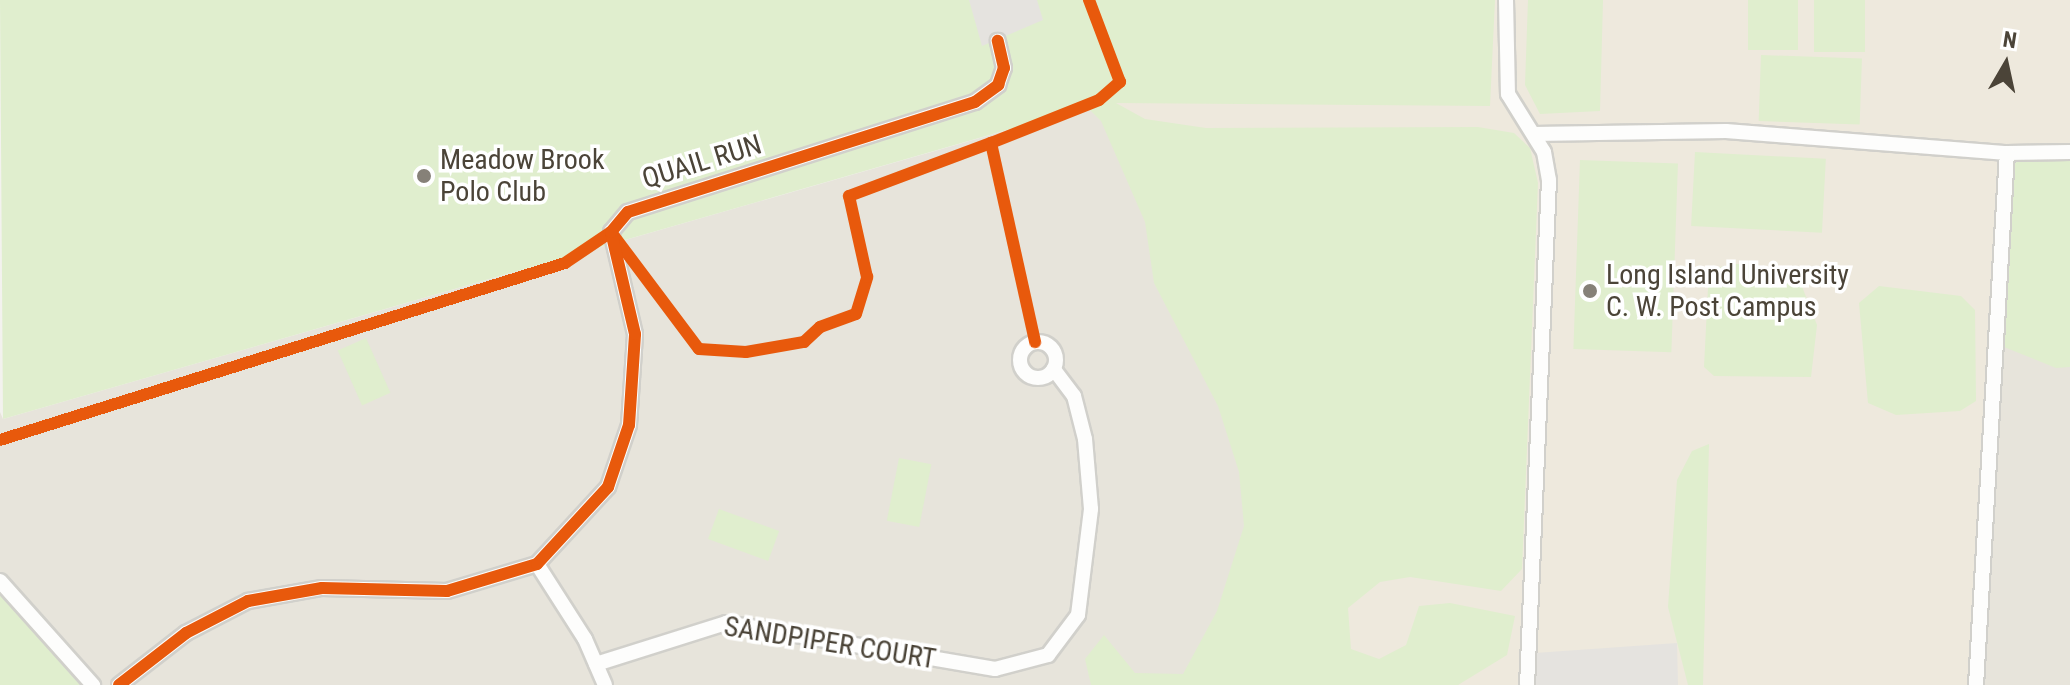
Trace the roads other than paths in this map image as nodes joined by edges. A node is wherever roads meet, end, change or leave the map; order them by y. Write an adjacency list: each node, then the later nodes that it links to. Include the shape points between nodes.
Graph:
1 (1506, 0): 3 (street, via 1503,74 1508,94)
2 (998, 41): 7 (street, QUAIL RUN, via 1004,68 998,85 975,102 628,212 611,232 635,334 629,425 608,487)
3 (1534, 134): 5 (street, via 1726,131); 13 (street, via 1549,180)
4 (2070, 152): 5 (street)
5 (2007, 153): 14 (street)
6 (1054, 369): 9 (street, SANDPIPER COURT, via 1065,377 1082,425 1091,509 1078,615 1048,655 995,669 726,623)
7 (537, 564): 9 (street); 11 (street, via 447,591 322,588 248,601 186,633)
8 (0, 581): 10 (street)
9 (596, 664): 12 (street)
10 (93, 685)
11 (119, 685)
12 (605, 685)
13 (1527, 685)
14 (1976, 685)

